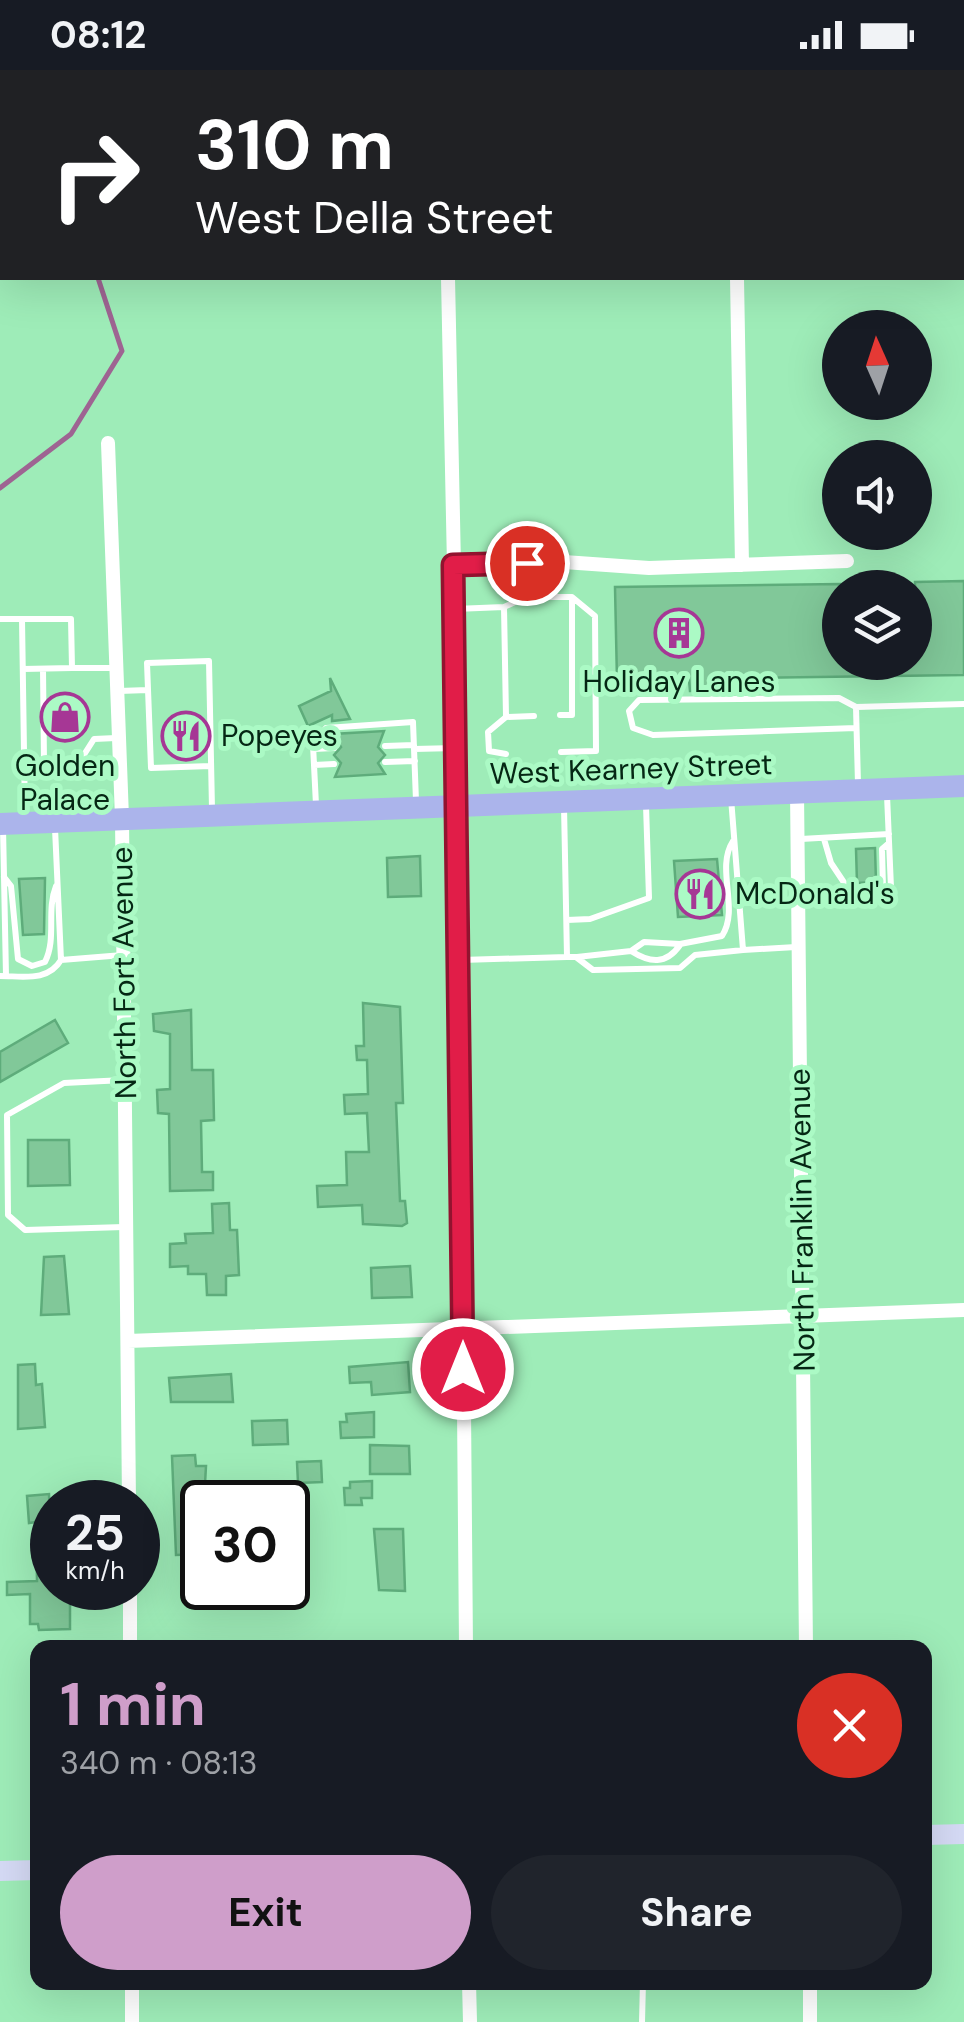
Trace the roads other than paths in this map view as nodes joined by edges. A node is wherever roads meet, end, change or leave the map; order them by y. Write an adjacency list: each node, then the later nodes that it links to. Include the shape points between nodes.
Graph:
1 (448, 280): 5 (street)
2 (737, 280): 6 (street)
3 (108, 443): 15 (street, North Fort Avenue)
4 (848, 561): 6 (street)
5 (453, 565): 6 (street); 11 (street)
6 (742, 565)
7 (542, 597): 10 (lane)
8 (552, 597): 9 (lane)
9 (572, 597): 22 (lane, via 572,715); 32 (lane, via 595,616 596,751)
10 (504, 607): 11 (lane); 24 (lane)
11 (454, 609): 30 (street)
12 (0, 619): 13 (lane)
13 (22, 619): 14 (lane, via 72,619); 16 (lane)
14 (72, 668): 15 (lane); 17 (lane)
15 (114, 668): 19 (street, North Fort Avenue)
16 (23, 669): 17 (lane); 37 (lane)
17 (43, 669): 35 (lane)
18 (148, 690): 19 (lane); 40 (lane, via 151,768); 40 (lane, via 147,663 209,662)
19 (115, 691): 26 (street, North Fort Avenue)
20 (964, 704): 21 (lane)
21 (856, 706): 25 (lane); 25 (lane, via 839,698 639,700 630,719 642,733)
22 (560, 715)
23 (534, 716): 24 (lane)
24 (506, 717): 33 (lane, via 488,732 489,750)
25 (856, 728): 43 (lane)
26 (116, 738): 35 (lane, via 94,738 80,762); 52 (street, North Fort Avenue)
27 (385, 746): 28 (lane)
28 (414, 747): 30 (lane); 31 (lane, via 413,722 326,728); 34 (lane)
29 (334, 748): 31 (lane)
30 (458, 748): 48 (street)
31 (314, 750): 38 (lane)
32 (562, 752)
33 (506, 754)
34 (415, 761): 36 (lane); 49 (lane)
35 (44, 762): 37 (lane)
36 (385, 762)
37 (24, 763): 54 (lane)
38 (314, 764): 39 (lane); 50 (lane)
39 (334, 764)
40 (211, 766): 51 (lane)
41 (964, 786): 42 (main road, West Kearney Street)
42 (887, 789): 43 (main road, West Kearney Street); 55 (lane)
43 (858, 790): 44 (main road, West Kearney Street)
44 (797, 792): 45 (main road, West Kearney Street); 58 (street, North Franklin Avenue)
45 (731, 795): 46 (main road, West Kearney Street); 57 (lane)
46 (646, 798): 47 (main road, West Kearney Street); 61 (lane, via 649,898)
47 (564, 802): 48 (main road, West Kearney Street); 61 (lane)
48 (459, 806): 49 (main road, West Kearney Street); 69 (street)
49 (417, 807): 50 (main road, West Kearney Street)
50 (316, 811): 51 (main road, West Kearney Street)
51 (212, 815): 52 (main road, West Kearney Street)
52 (122, 818): 53 (main road, West Kearney Street); 66 (street, North Fort Avenue)
53 (54, 822): 54 (main road, West Kearney Street); 60 (lane)
54 (10, 824): 59 (lane)
55 (889, 838): 56 (lane); 56 (lane, via 891,888 849,890)
56 (824, 839): 58 (lane)
57 (733, 840): 62 (lane, via 726,852 730,924 713,941); 65 (lane)
58 (798, 840): 63 (street, North Franklin Avenue)
59 (4, 876): 60 (lane, via 11,886 18,960 32,966 45,962 52,948 51,899); 70 (lane)
60 (58, 882): 68 (lane)
61 (567, 920): 67 (lane)
62 (680, 944): 64 (lane, via 644,942); 64 (lane, via 656,961)
63 (799, 947): 65 (lane); 74 (street, North Franklin Avenue)
64 (631, 950): 67 (lane)
65 (743, 950): 67 (lane, via 696,954 680,968 593,970)
66 (123, 955): 68 (lane); 71 (street, North Fort Avenue)
67 (572, 957): 69 (lane)
68 (61, 960): 70 (lane, via 41,976)
69 (460, 960): 75 (street)
70 (3, 976)
71 (125, 1080): 72 (street, North Fort Avenue); 72 (lane, via 64,1083 7,1116 7,1176 8,1216 25,1230)
72 (127, 1226): 76 (street, North Fort Avenue)
73 (964, 1310): 74 (street)
74 (803, 1316): 75 (street); 81 (street, North Franklin Avenue)
75 (462, 1329): 76 (street); 80 (street)
76 (128, 1341): 77 (street, North Fort Avenue)
77 (129, 1480)
78 (130, 1610): 79 (street)
79 (130, 1640)
80 (466, 1640)
81 (806, 1640)
82 (964, 1834): 83 (street)
83 (932, 1835)
84 (30, 1870): 85 (street)
85 (0, 1871)
86 (132, 1990): 90 (street)
87 (469, 1990): 91 (street)
88 (643, 1990): 92 (lane)
89 (810, 1990): 93 (street)
90 (132, 2022)
91 (470, 2022)
92 (642, 2022)
93 (810, 2022)

